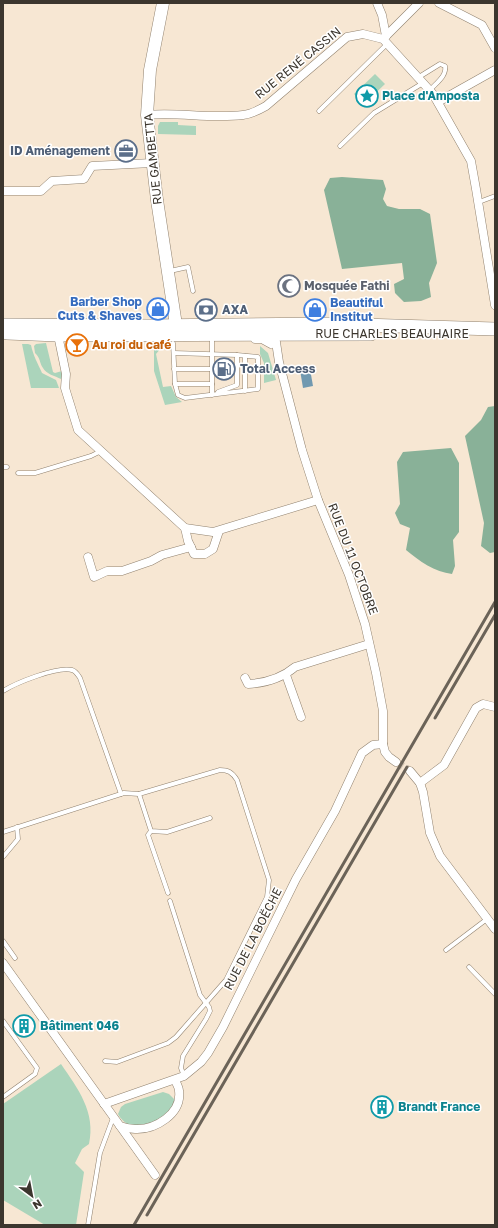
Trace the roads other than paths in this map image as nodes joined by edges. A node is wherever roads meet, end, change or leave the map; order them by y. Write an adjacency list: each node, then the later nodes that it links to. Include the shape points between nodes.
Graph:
1 (163, 3): 12 (main road, RUE GAMBETTA, via 150,70)
2 (377, 3): 5 (street, via 382,15)
3 (419, 3): 5 (street)
4 (439, 3): 6 (street, via 482,25)
5 (385, 39): 8 (street); 11 (lane); 12 (street, RUE RENÉ CASSIN, via 363,34 347,37 266,106 252,113 222,116)
6 (495, 48)
7 (495, 70): 10 (street)
8 (421, 80): 9 (street); 9 (lane, via 436,65 445,66 443,77); 13 (lane, via 374,113)
9 (430, 90): 10 (street)
10 (438, 102): 17 (street, via 471,161)
11 (320, 111)
12 (147, 115): 14 (main road, RUE GAMBETTA)
13 (340, 146)
14 (152, 163): 15 (street, via 92,166 84,179 52,181 41,191); 18 (main road, RUE GAMBETTA)
15 (3, 191)
16 (495, 196): 17 (lane)
17 (479, 202): 20 (street)
18 (167, 272): 19 (lane, via 188,268); 22 (main road, RUE GAMBETTA)
19 (193, 291)
20 (495, 305)
21 (3, 325): 22 (main road)
22 (175, 328): 26 (main road, via 150,335); 26 (main road, via 169,331 75,331); 27 (main road); 28 (main road, RUE CHARLES BEAUHAIRE, via 224,324); 29 (lane)
23 (495, 329): 28 (main road, via 330,324)
24 (3, 333): 26 (main road)
25 (495, 334): 28 (main road, RUE CHARLES BEAUHAIRE)
26 (58, 335): 39 (street, via 66,374 64,388 78,430)
27 (212, 335): 28 (main road); 30 (lane)
28 (275, 335): 41 (street, RUE DU 11 OCTOBRE, via 279,362)
29 (174, 353): 30 (lane); 33 (lane)
30 (212, 355): 31 (lane); 34 (lane)
31 (237, 355): 32 (lane); 38 (lane, via 237,385)
32 (245, 356): 37 (lane); 37 (lane, via 258,357 258,389)
33 (174, 368): 34 (lane); 35 (lane)
34 (212, 369): 36 (lane)
35 (175, 384): 36 (lane); 38 (lane, via 178,395 185,398)
36 (212, 384): 38 (lane)
37 (245, 391): 38 (lane)
38 (212, 395)
39 (101, 451): 40 (lane, via 35,473); 42 (street)
40 (18, 473)
41 (318, 500): 43 (street); 46 (street, RUE DU 11 OCTOBRE, via 349,575)
42 (185, 528): 43 (street); 44 (street)
43 (219, 531): 44 (street, via 213,549 204,554 194,554)
44 (191, 547): 45 (street, via 122,571 107,571 94,577)
45 (88, 557)
46 (369, 644): 47 (street, via 295,668); 52 (street, RUE DU 11 OCTOBRE, via 382,711)
47 (286, 675): 48 (street, via 260,684 248,684); 51 (street)
48 (245, 678)
49 (3, 690): 56 (lane, via 60,670 76,672)
50 (495, 706): 55 (street, via 483,704 476,708 444,765)
51 (301, 717)
52 (383, 744): 53 (street, via 385,752); 76 (street, RUE DE LA BOËCHE, via 373,744 362,753 335,811 296,879 223,1027 201,1062)
53 (396, 762)
54 (410, 771): 55 (street)
55 (420, 783): 65 (street, via 433,843)
56 (121, 794): 57 (lane); 59 (lane)
57 (139, 794): 60 (lane); 73 (lane, via 220,770 228,770 237,780 270,880 267,897 226,980)
58 (210, 818): 60 (lane, via 167,832)
59 (17, 827): 61 (lane); 62 (lane, via 18,839)
60 (151, 831): 63 (lane, via 148,835)
61 (3, 832)
62 (3, 856)
63 (168, 893)
64 (170, 901): 73 (lane, via 200,995)
65 (487, 919): 66 (street); 68 (lane)
66 (495, 929)
67 (3, 941): 69 (lane)
68 (446, 950)
69 (15, 958)
70 (3, 963): 79 (street)
71 (468, 967): 72 (lane)
72 (495, 994)
73 (206, 1003): 75 (lane, via 168,1043 117,1062); 76 (lane, via 209,1014 182,1061)
74 (3, 1022): 78 (lane, via 37,1068 35,1074)
75 (105, 1061)
76 (184, 1076): 77 (street, RUE DE LA BOËCHE)
77 (175, 1080): 79 (street, RUE DE LA BOËCHE); 81 (street, via 179,1098 171,1116 157,1124 136,1130)
78 (3, 1097)
79 (104, 1104): 80 (street)
80 (113, 1117): 81 (street); 83 (lane, via 100,1153)
81 (120, 1126): 82 (street)
82 (155, 1176)
83 (88, 1225)

